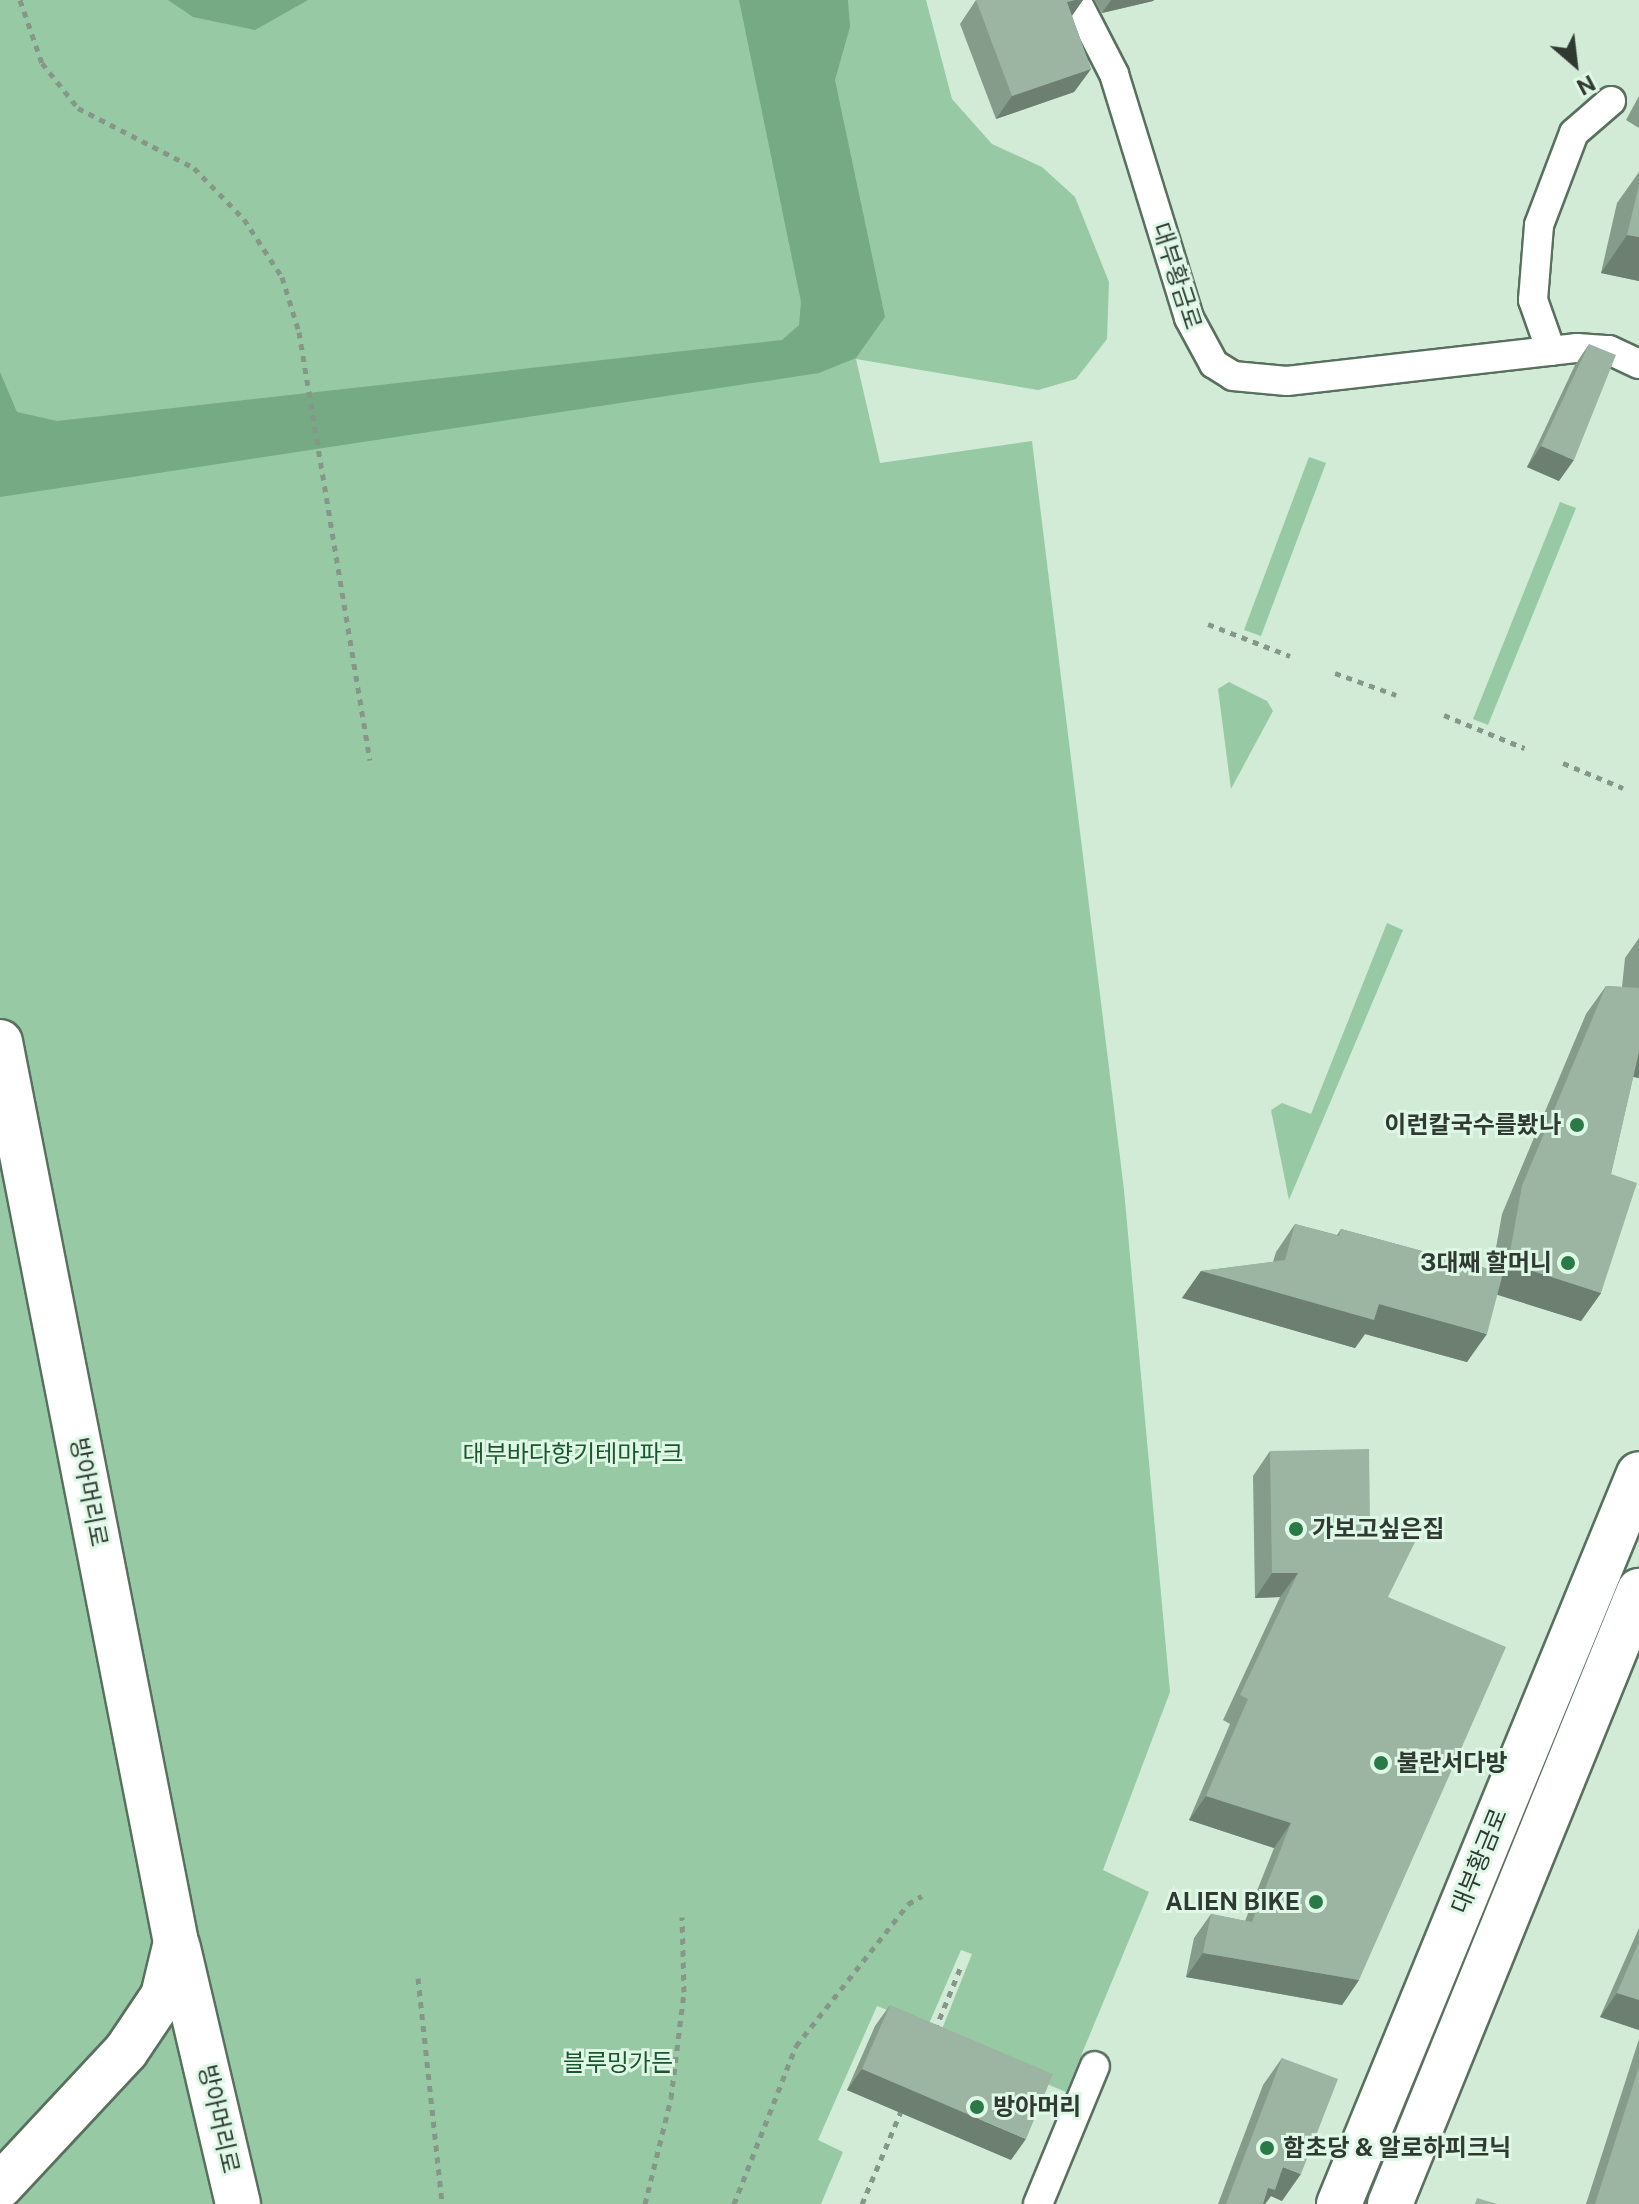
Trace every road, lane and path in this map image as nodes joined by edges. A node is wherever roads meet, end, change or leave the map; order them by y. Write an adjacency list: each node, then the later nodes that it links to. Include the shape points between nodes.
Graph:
1 (20, 0): 12 (path, via 42,63 78,108 194,168 244,219 282,277 299,332)
2 (1076, 0): 4 (lane, 대부황금로, via 1114,74 1189,318 1214,364 1233,376 1287,381)
3 (1611, 101): 4 (lane, via 1574,133 1539,225 1533,300)
4 (1551, 351): 5 (lane, 대부황금로, via 1594,347)
5 (1639, 364)
6 (1208, 624): 7 (path)
7 (1290, 656)
8 (1335, 673): 9 (path)
9 (1396, 695)
10 (1444, 715): 11 (path)
11 (1524, 748)
12 (370, 760)
13 (1563, 763): 14 (path)
14 (1623, 788)
15 (0, 1042): 20 (street, 방아머리로)
16 (1639, 1474): 33 (street, 대부황금로)
17 (1639, 1591): 34 (street, 대부황금로)
18 (922, 1896): 30 (path, via 908,1904 796,2046)
19 (682, 1917): 29 (path, via 684,1992 671,2098)
20 (176, 1942): 26 (street, 방아머리로, via 163,1996 126,2051); 27 (street, 방아머리로)
21 (962, 1964): 23 (path)
22 (418, 1978): 28 (path)
23 (933, 2035)
24 (1095, 2066): 32 (lane)
25 (903, 2105): 31 (path)
26 (0, 2186)
27 (238, 2204)
28 (442, 2204)
29 (645, 2204)
30 (734, 2204)
31 (862, 2204)
32 (1038, 2204)
33 (1339, 2204)
34 (1390, 2204)

